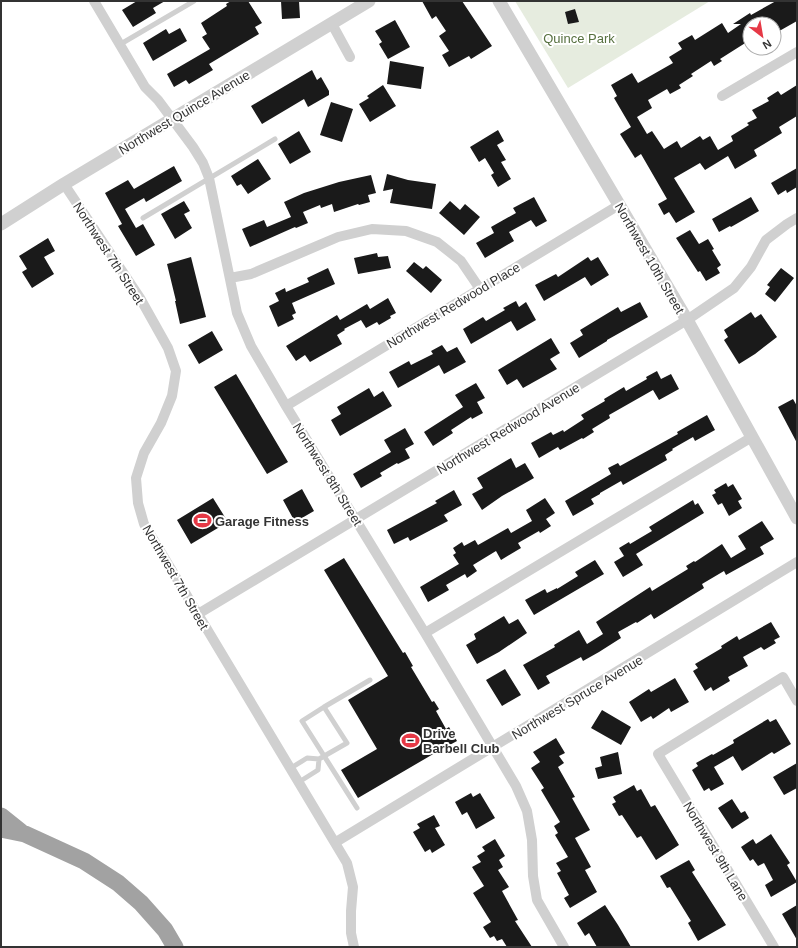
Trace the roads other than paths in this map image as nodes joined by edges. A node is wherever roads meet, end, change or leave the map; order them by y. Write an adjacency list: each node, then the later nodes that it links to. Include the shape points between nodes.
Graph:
1 (94, 1): 6 (street, Northwest 8th Street)
2 (194, 1): 6 (lane)
3 (369, 1): 5 (street, Northwest Quince Avenue)
4 (499, 1): 14 (street, Northwest 10th Street)
5 (332, 24): 8 (street); 10 (street, Northwest Quince Avenue)
6 (119, 45): 10 (street, Northwest 8th Street, via 145,87)
7 (797, 52): 9 (street)
8 (350, 57)
9 (722, 96)
10 (172, 119): 12 (street, Northwest 8th Street, via 203,163); 13 (street, Northwest Quince Avenue)
11 (275, 139): 12 (lane)
12 (209, 178): 15 (lane); 18 (street, Northwest 8th Street)
13 (64, 184): 17 (street, Northwest Quince Avenue); 26 (street, Northwest 7th Street, via 140,298 168,348 176,371 172,396 161,423 144,452 136,478 138,503 144,524)
14 (619, 205): 19 (street, Northwest Redwood Place); 20 (street, Northwest 10th Street)
15 (143, 218)
16 (797, 218): 20 (street, Northwest Redwood Avenue, via 766,240 752,267 734,288)
17 (1, 224)
18 (230, 278): 19 (street, via 250,274 338,237 372,229 406,231 437,242 461,261); 21 (street, Northwest 8th Street, via 237,313 244,330)
19 (480, 289): 21 (street, Northwest Redwood Place)
20 (687, 320): 22 (street, Northwest 10th Street); 24 (street, Northwest Redwood Avenue)
21 (286, 406): 24 (street, Northwest 8th Street)
22 (752, 437): 23 (street, Northwest 10th Street); 27 (street)
23 (797, 518)
24 (356, 520): 26 (street, Northwest Redwood Avenue); 27 (street, Northwest 8th Street)
25 (797, 562): 31 (street, Northwest Spruce Avenue)
26 (198, 614): 34 (street, Northwest 7th Street)
27 (426, 633): 31 (street, Northwest 8th Street)
28 (370, 680): 30 (lane)
29 (797, 701): 44 (street, Northwest 9th Lane, via 783,678 658,754)
30 (324, 707): 32 (lane, via 302,721); 32 (lane, via 347,743)
31 (493, 748): 40 (street, Northwest Spruce Avenue); 43 (street, Northwest 8th Street, via 516,786 527,811 537,900)
32 (325, 756): 33 (lane); 36 (lane)
33 (319, 759): 34 (lane, via 307,758); 35 (lane, via 318,770)
34 (291, 768): 35 (street, Northwest 7th Street)
35 (299, 782): 40 (street, Northwest 7th Street)
36 (357, 808)
37 (1, 816): 39 (highway)
38 (1, 829): 39 (highway)
39 (25, 834): 41 (highway, via 84,861 118,883 141,903 165,930)
40 (336, 842): 42 (street, Northwest 7th Street, via 347,863 353,888 351,934)
41 (175, 947)
42 (354, 947)
43 (564, 947)
44 (774, 947)

